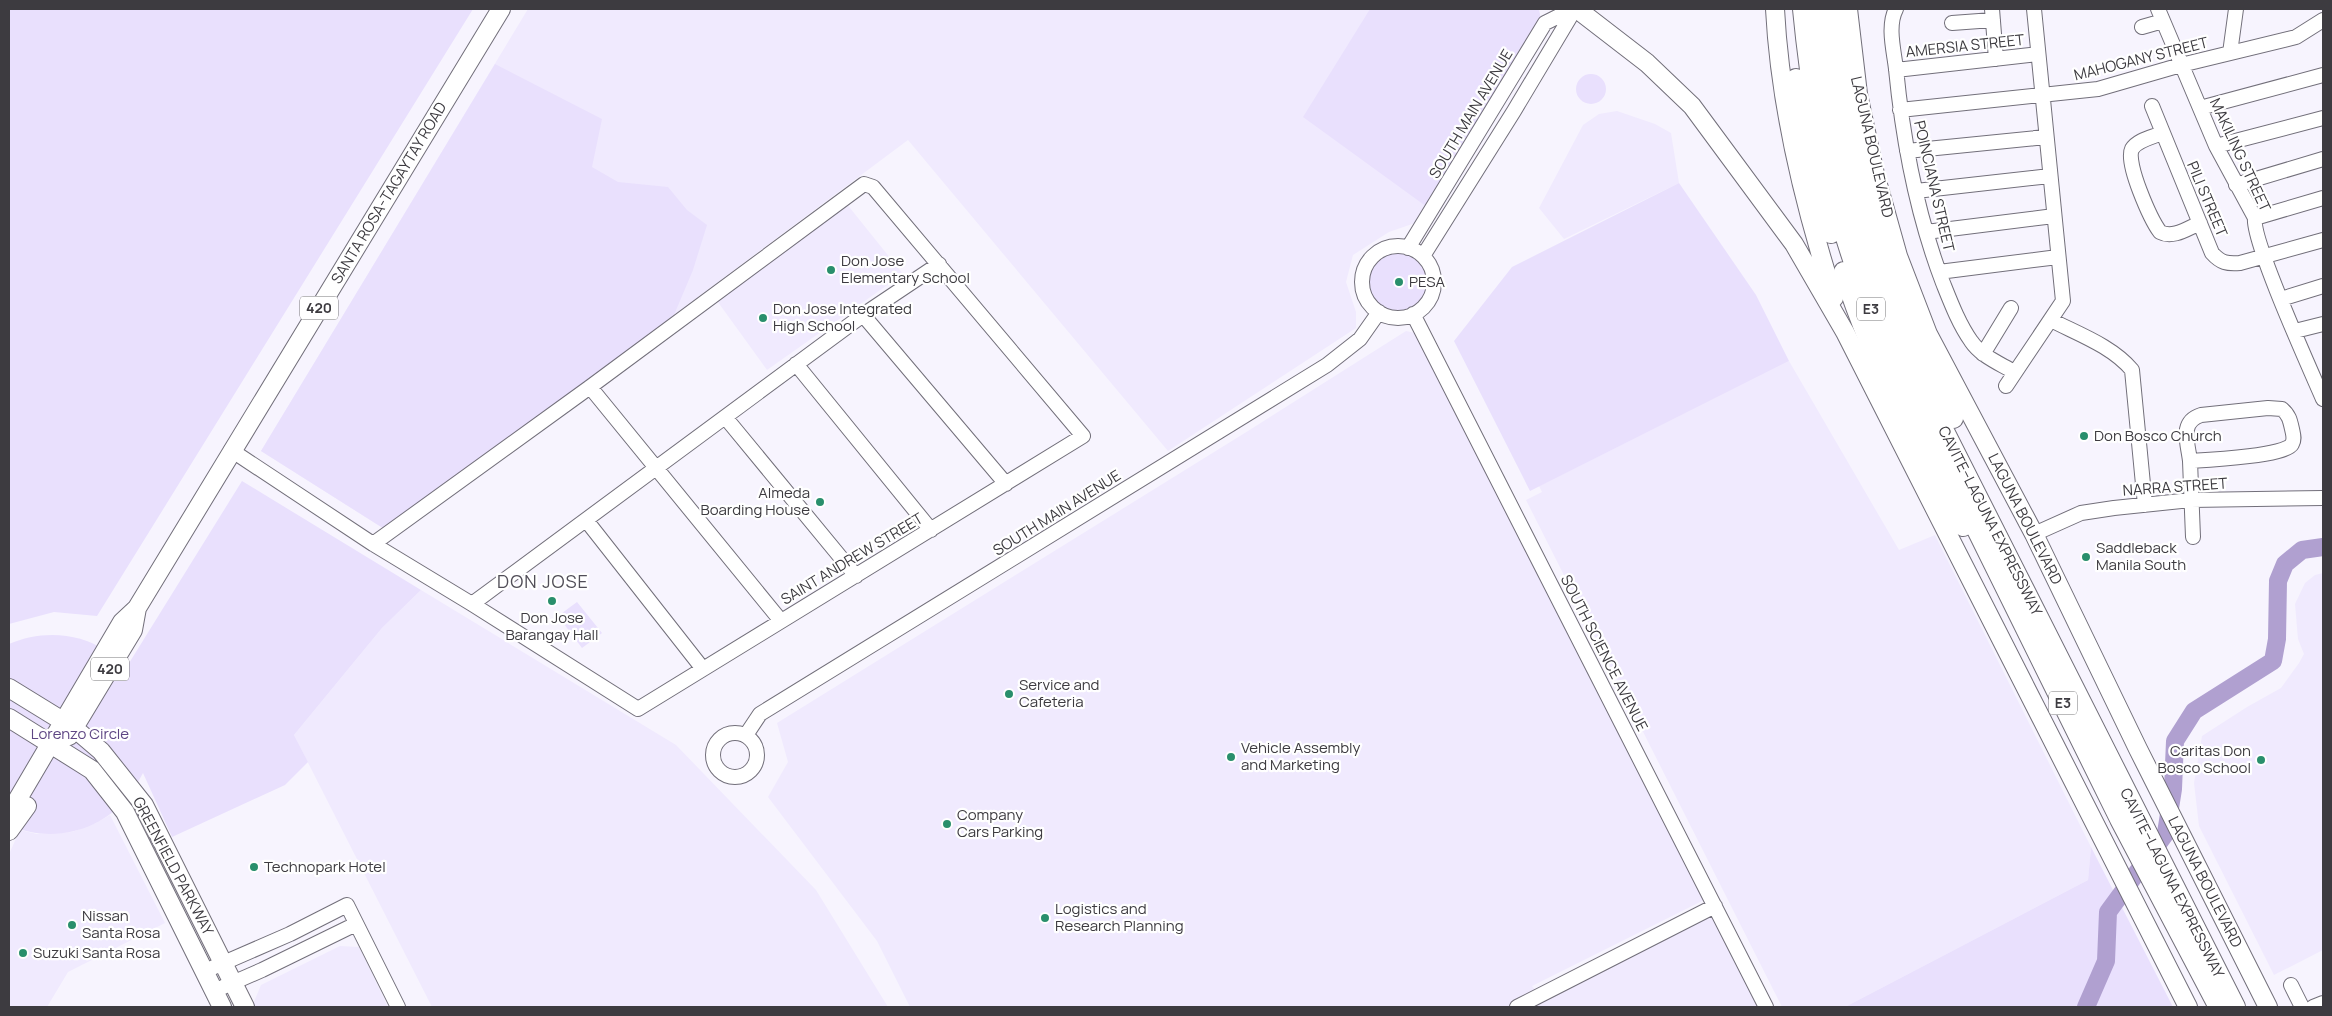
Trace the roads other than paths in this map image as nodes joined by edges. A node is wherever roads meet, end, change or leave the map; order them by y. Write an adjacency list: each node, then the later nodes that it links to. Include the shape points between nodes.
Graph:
1 (501, 9): 66 (main road, SANTA ROSA-TAGAYTAY ROAD / 420)
2 (1575, 9): 42 (street, SOUTH MAIN AVENUE, via 1545,23); 43 (street); 57 (main road, via 1648,63 1692,106 1794,244)
3 (1775, 9): 57 (main road, via 1792,134 1815,235)
4 (1789, 9): 79 (highway, via 1797,83 1813,168 1857,313 1876,360 1943,495)
5 (1803, 9): 79 (highway, CAVITE–LAGUNA EXPRESSWAY / E3, via 1812,94 1830,180 1857,272 1902,379)
6 (1819, 9): 79 (highway, CAVITE–LAGUNA EXPRESSWAY / E3, via 1823,59 1845,177 1872,268 1915,374)
7 (1836, 9): 79 (highway, via 1852,127 1884,259 1913,334 1978,469)
8 (1848, 9): 75 (main road, LAGUNA BOULEVARD, via 1862,114 1875,174 1901,264 1928,334)
9 (1896, 9): 21 (street, POINCIANA STREET, via 1892,28)
10 (2034, 9): 18 (street)
11 (2236, 9): 17 (street)
12 (1993, 14): 15 (street); 19 (street)
13 (2160, 15): 16 (street); 20 (street, MAKILING STREET)
14 (2323, 20): 17 (street, MAHOGANY STREET, via 2296,37)
15 (1952, 23)
16 (2142, 27)
17 (2230, 53): 20 (street, MAHOGANY STREET)
18 (2038, 54): 19 (street, AMERSIA STREET); 23 (street)
19 (1996, 59): 21 (street, AMERSIA STREET)
20 (2181, 65): 23 (street, MAHOGANY STREET, via 2098,89); 25 (street, MAKILING STREET)
21 (1896, 70): 26 (street, POINCIANA STREET)
22 (2323, 76): 25 (street)
23 (2043, 96): 26 (street, MAHOGANY STREET); 29 (street)
24 (2152, 106): 28 (street, PILI STREET)
25 (2200, 108): 30 (street, MAKILING STREET)
26 (1900, 110): 31 (street, POINCIANA STREET)
27 (2323, 118): 30 (street)
28 (2162, 133): 39 (street, PILI STREET); 39 (street, via 2132,149 2130,164 2134,174 2160,232 2173,234)
29 (2046, 137): 31 (street); 33 (street)
30 (2216, 146): 34 (street, MAKILING STREET)
31 (1907, 151): 35 (street, POINCIANA STREET)
32 (2323, 159): 34 (street)
33 (2050, 176): 35 (street); 37 (street)
34 (2236, 185): 38 (street, MAKILING STREET)
35 (1916, 191): 40 (street, POINCIANA STREET)
36 (2323, 198): 38 (street)
37 (2054, 216): 40 (street); 44 (street)
38 (2255, 218): 45 (street, MAKILING STREET, via 2255,230)
39 (2200, 223): 45 (street, PILI STREET, via 2212,253 2219,261 2229,264)
40 (1926, 232): 47 (street, POINCIANA STREET)
41 (2323, 240): 45 (street, PILI STREET)
42 (1408, 248): 43 (street); 51 (street, via 1383,250 1366,267 1362,282 1364,292)
43 (1423, 256): 53 (street, via 1432,270 1434,287 1427,303)
44 (2058, 257): 47 (street); 54 (street, via 2063,301)
45 (2264, 257): 49 (street, MAKILING STREET)
46 (939, 264): 52 (street); 63 (street, via 873,186 864,184); 69 (street, SAINT ANDREW STREET, via 1083,436)
47 (1939, 272): 58 (street, POINCIANA STREET, via 1961,326)
48 (2323, 286): 49 (street)
49 (2282, 299): 56 (street, MAKILING STREET)
50 (2011, 308): 58 (street)
51 (1379, 312): 53 (street, via 1398,318); 86 (street, SOUTH MAIN AVENUE, via 1360,339 1327,365 760,714)
52 (863, 314): 59 (street); 69 (street)
53 (1413, 314): 90 (street, SOUTH SCIENCE AVENUE)
54 (2051, 320): 61 (street); 72 (street, via 2112,351 2132,370)
55 (2323, 324): 56 (street)
56 (2295, 331): 60 (street, MAKILING STREET)
57 (1845, 332): 103 (main road)
58 (1983, 354): 61 (street, POINCIANA STREET)
59 (796, 364): 65 (street); 74 (street)
60 (2317, 369): 64 (street, MAKILING STREET)
61 (2014, 372): 62 (street)
62 (2006, 386)
63 (590, 387): 68 (street); 77 (street)
64 (2323, 399)
65 (725, 417): 68 (street); 78 (street)
66 (231, 450): 77 (street); 85 (main road, SANTA ROSA-TAGAYTAY ROAD / 420, via 136,608 122,622)
67 (2190, 461): 67 (street, via 2187,424 2192,418 2268,408 2282,409 2290,418 2294,438 2286,450); 71 (street)
68 (656, 468): 73 (street); 81 (street)
69 (1006, 484): 74 (street, SAINT ANDREW STREET)
70 (2323, 498): 71 (street, NARRA STREET)
71 (2191, 500): 72 (street, NARRA STREET); 76 (street)
72 (2145, 505): 75 (street, NARRA STREET, via 2081,513)
73 (586, 520): 80 (street); 82 (street)
74 (931, 530): 78 (street, SAINT ANDREW STREET)
75 (2034, 534): 106 (main road, LAGUNA BOULEVARD)
76 (2193, 537)
77 (373, 544): 80 (street)
78 (856, 576): 81 (street, SAINT ANDREW STREET)
79 (2013, 584): 104 (highway, CAVITE–LAGUNA EXPRESSWAY / E3, via 2120,819); 105 (highway, CAVITE–LAGUNA EXPRESSWAY / E3, via 2132,802)
80 (472, 604): 82 (street, SAINT ANDREW STREET, via 638,710)
81 (781, 621): 82 (street, SAINT ANDREW STREET)
82 (703, 669)
83 (9, 688): 85 (main road, GREENFIELD PARKWAY)
84 (9, 718): 87 (main road, GREENFIELD PARKWAY)
85 (68, 724): 87 (main road, SANTA ROSA-TAGAYTAY ROAD / 420); 92 (main road, GREENFIELD PARKWAY, via 101,752 144,805)
86 (746, 736)
87 (56, 746): 88 (main road, SANTA ROSA-TAGAYTAY ROAD / 420); 89 (main road, SANTA ROSA-TAGAYTAY ROAD / 420); 93 (main road, GREENFIELD PARKWAY, via 92,770 124,812)
88 (9, 814)
89 (9, 831)
90 (1715, 906): 101 (street); 102 (street, SOUTH SCIENCE AVENUE)
91 (356, 924): 92 (street, via 347,905); 94 (street); 100 (street)
92 (224, 962): 93 (street); 94 (main road, GREENFIELD PARKWAY)
93 (206, 971): 96 (main road, GREENFIELD PARKWAY)
94 (234, 982): 96 (street); 99 (main road, GREENFIELD PARKWAY)
95 (2291, 986): 107 (street)
96 (214, 990): 98 (main road, GREENFIELD PARKWAY)
97 (2323, 1003): 108 (street)
98 (222, 1007)
99 (245, 1007)
100 (398, 1007)
101 (1517, 1007)
102 (1766, 1007)
103 (2188, 1007)
104 (2219, 1007)
105 (2235, 1007)
106 (2268, 1007)
107 (2302, 1007)
108 (2313, 1007)

